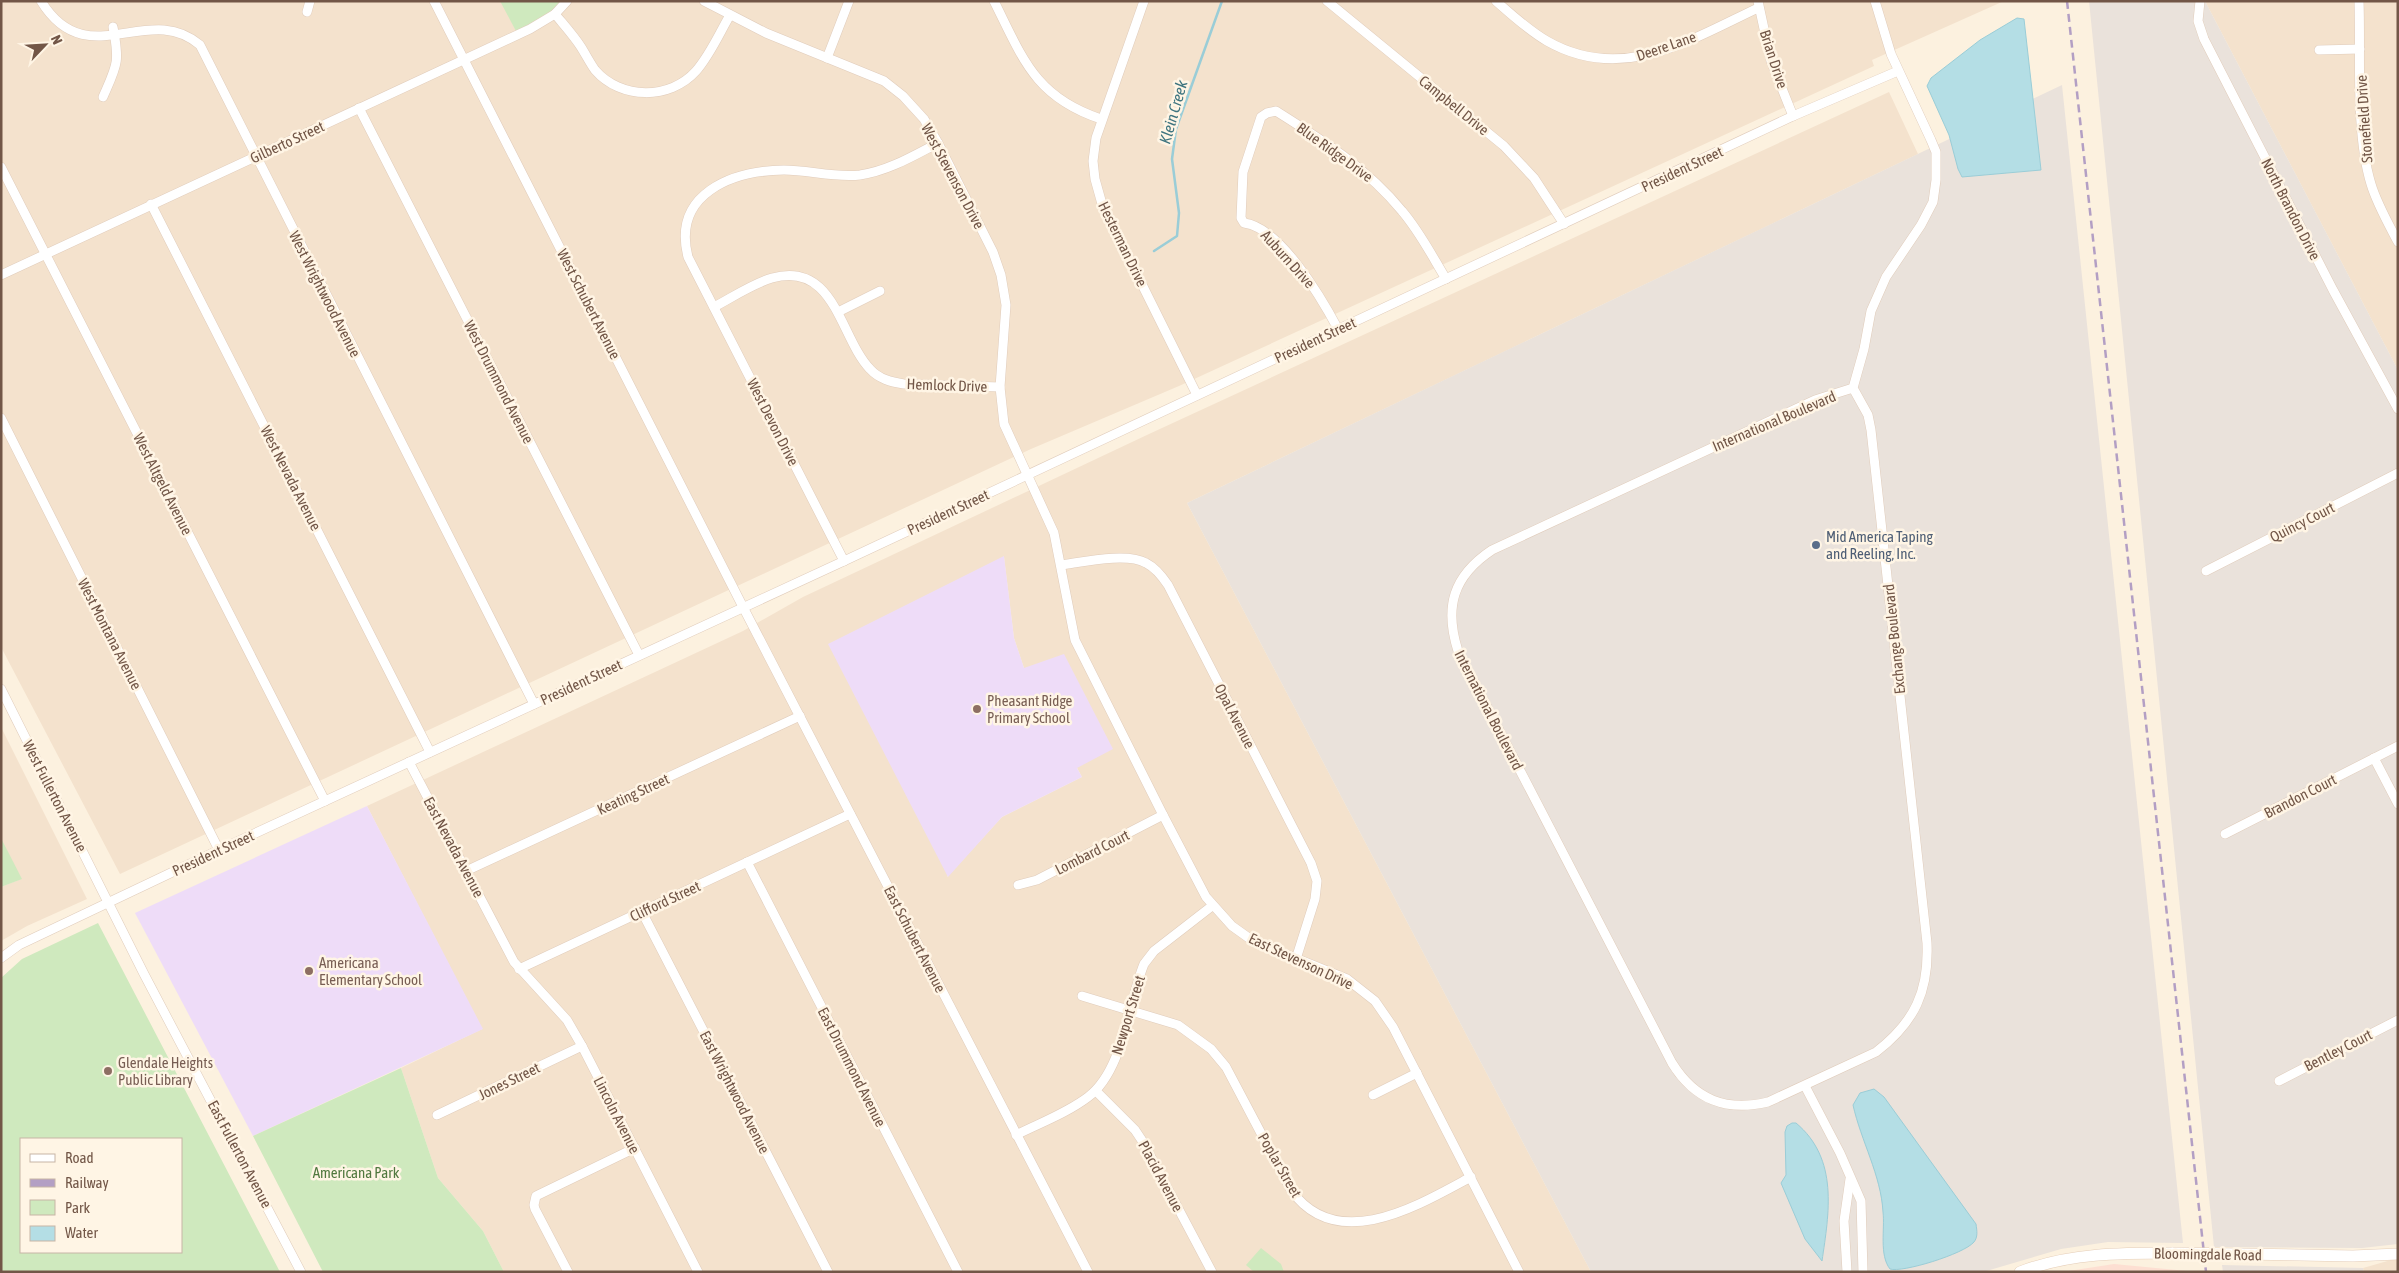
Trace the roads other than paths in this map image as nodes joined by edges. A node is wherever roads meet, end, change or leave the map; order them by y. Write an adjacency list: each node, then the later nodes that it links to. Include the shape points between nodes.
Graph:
1 (42, 1): 20 (street, via 67,27 87,31)
2 (310, 1): 15 (street)
3 (434, 1): 24 (street, West Schubert Avenue)
4 (567, 1): 16 (street, Gilberto Street)
5 (704, 1): 17 (street, West Stevenson Drive)
6 (849, 1): 23 (street)
7 (994, 1): 30 (street, via 1026,64 1039,81 1063,102)
8 (1144, 1): 30 (street, Hesterman Drive)
9 (1327, 1): 35 (street, Campbell Drive, via 1504,146 1534,178)
10 (1496, 1): 14 (street, Deere Lane, via 1555,45 1592,58 1618,60 1673,48)
11 (1875, 1): 25 (street, via 1879,22)
12 (2359, 1): 21 (street, Stonefield Drive)
13 (2200, 3): 47 (street, North Brandon Drive, via 2198,21 2204,39)
14 (1758, 4): 29 (street, Brian Drive, via 1771,61)
15 (308, 12)
16 (555, 14): 17 (street, via 596,71 614,87 638,93 672,88 696,70); 24 (street, Gilberto Street)
17 (730, 15): 23 (street, West Stevenson Drive)
18 (132, 22): 20 (street)
19 (174, 22): 32 (street, West Wrightwood Avenue, via 200,45)
20 (113, 27): 26 (street, via 117,64)
21 (2360, 49): 22 (street); 36 (street, Stonefield Drive, via 2365,162 2375,196)
22 (2319, 50)
23 (827, 58): 31 (street, West Stevenson Drive, via 884,81 916,108)
24 (465, 59): 27 (street, Gilberto Street); 54 (street, West Schubert Avenue)
25 (1898, 71): 29 (street, President Street); 45 (street, via 1936,152 1933,202 1886,277 1871,310)
26 (103, 97)
27 (359, 108): 32 (street, Gilberto Street); 55 (street, West Drummond Avenue)
28 (1266, 113): 39 (street, Blue Ridge Drive, via 1276,111 1363,170 1402,211); 43 (street, Auburn Drive, via 1261,117 1243,172 1241,218 1244,223 1260,228 1297,265 1316,290)
29 (1794, 116): 35 (street, President Street)
30 (1101, 119): 46 (street, Hesterman Drive, via 1093,161 1102,204)
31 (938, 143): 41 (street, West Devon Drive, via 891,167 862,174 832,175 795,170 767,172 741,176 712,188 695,203 684,231 688,256); 44 (street, West Stevenson Drive, via 993,252 1001,275 1006,305)
32 (255, 157): 34 (street, Gilberto Street); 57 (street, West Wrightwood Avenue)
33 (1, 167): 37 (street, West Altgeld Avenue)
34 (151, 204): 37 (street, Gilberto Street); 60 (street, West Nevada Avenue)
35 (1564, 224): 39 (street, President Street)
36 (2398, 242)
37 (46, 254): 38 (street, Gilberto Street); 63 (street, West Altgeld Avenue)
38 (1, 275)
39 (1446, 279): 43 (street, President Street)
40 (880, 290): 42 (street)
41 (714, 307): 42 (street, Hemlock Drive, via 763,282 784,276 803,279 818,287); 51 (street, West Devon Drive)
42 (838, 312): 44 (street, Hemlock Drive, via 864,363 884,379 904,384)
43 (1338, 329): 46 (street, President Street)
44 (1000, 387): 50 (street, West Stevenson Drive, via 1004,424)
45 (1853, 388): 84 (street, Exchange Boulevard, via 1868,415 1871,430 1928,960 1921,998 1892,1040 1876,1052); 84 (street, International Boulevard, via 1815,400 1492,550 1469,568 1456,587 1451,611 1458,651 1679,1074 1692,1088 1712,1100 1735,1106 1768,1102)
46 (1197, 395): 50 (street, President Street)
47 (2398, 409)
48 (1, 418): 68 (street, West Montana Avenue)
49 (2398, 473): 53 (street, Quincy Court)
50 (1027, 475): 51 (street, President Street); 52 (street, West Stevenson Drive, via 1054,533)
51 (844, 561): 54 (street, President Street)
52 (1061, 565): 66 (street, East Stevenson Drive, via 1075,640); 76 (street, Opal Avenue, via 1129,558 1145,562 1159,572 1168,585 1311,863 1317,881 1315,899)
53 (2206, 571)
54 (743, 607): 55 (street, President Street); 58 (street, East Schubert Avenue)
55 (639, 656): 57 (street, President Street)
56 (1, 689): 72 (street, West Fullerton Avenue)
57 (534, 704): 60 (street, President Street)
58 (800, 716): 65 (street, East Schubert Avenue); 70 (street, Keating Street)
59 (2398, 746): 61 (street)
60 (430, 752): 62 (street, President Street)
61 (2374, 758): 64 (street); 67 (street, Brandon Court)
62 (409, 762): 63 (street, President Street); 70 (street, East Nevada Avenue)
63 (325, 801): 68 (street, President Street)
64 (2398, 804)
65 (850, 814): 69 (street, Clifford Street); 88 (street, East Schubert Avenue)
66 (1163, 815): 71 (street, Lombard Court, via 1037,880); 73 (street, East Stevenson Drive)
67 (2225, 834)
68 (219, 850): 72 (street, President Street)
69 (747, 862): 74 (street, Clifford Street); 97 (street, East Drummond Avenue)
70 (466, 871): 77 (street, East Nevada Avenue)
71 (1018, 885)
72 (109, 902): 75 (street, President Street, via 20,945); 93 (street, East Fullerton Avenue)
73 (1212, 906): 76 (street, East Stevenson Drive, via 1253,941); 79 (street, Newport Street, via 1154,951 1144,964)
74 (642, 912): 77 (street, Clifford Street); 96 (street, East Wrightwood Avenue)
75 (1, 958)
76 (1296, 959): 82 (street, East Stevenson Drive, via 1347,979 1375,1001 1393,1027)
77 (519, 969): 81 (street, Lincoln Avenue, via 567,1020)
78 (1082, 996): 79 (street, Poplar Street)
79 (1129, 1012): 85 (street, Newport Street, via 1115,1060); 90 (street, Poplar Street, via 1178,1025 1211,1049 1226,1067 1291,1190 1320,1216 1369,1220 1396,1215)
80 (2398, 1020): 83 (street, Bentley Court)
81 (582, 1046): 87 (street, Jones Street); 89 (street, Lincoln Avenue)
82 (1416, 1073): 86 (street); 90 (street, East Stevenson Drive)
83 (2280, 1081)
84 (1805, 1086): 91 (street)
85 (1096, 1091): 88 (street, Newport Street, via 1079,1104); 99 (street, Placid Avenue, via 1143,1142)
86 (1373, 1095)
87 (437, 1116)
88 (1016, 1135): 98 (street, East Schubert Avenue)
89 (635, 1148): 94 (street, via 540,1193 534,1200 535,1209); 95 (street, Lincoln Avenue)
90 (1471, 1177): 100 (street, East Stevenson Drive)
91 (1850, 1179): 101 (street, via 1844,1221); 102 (street, via 1861,1201)
92 (2398, 1254): 103 (main road, Bloomingdale Road, bridge, via 2086,1256)
93 (301, 1272)
94 (568, 1272)
95 (698, 1272)
96 (828, 1272)
97 (958, 1272)
98 (1088, 1272)
99 (1212, 1272)
100 (1519, 1272)
101 (1847, 1272)
102 (1863, 1272)
103 (2020, 1272)

